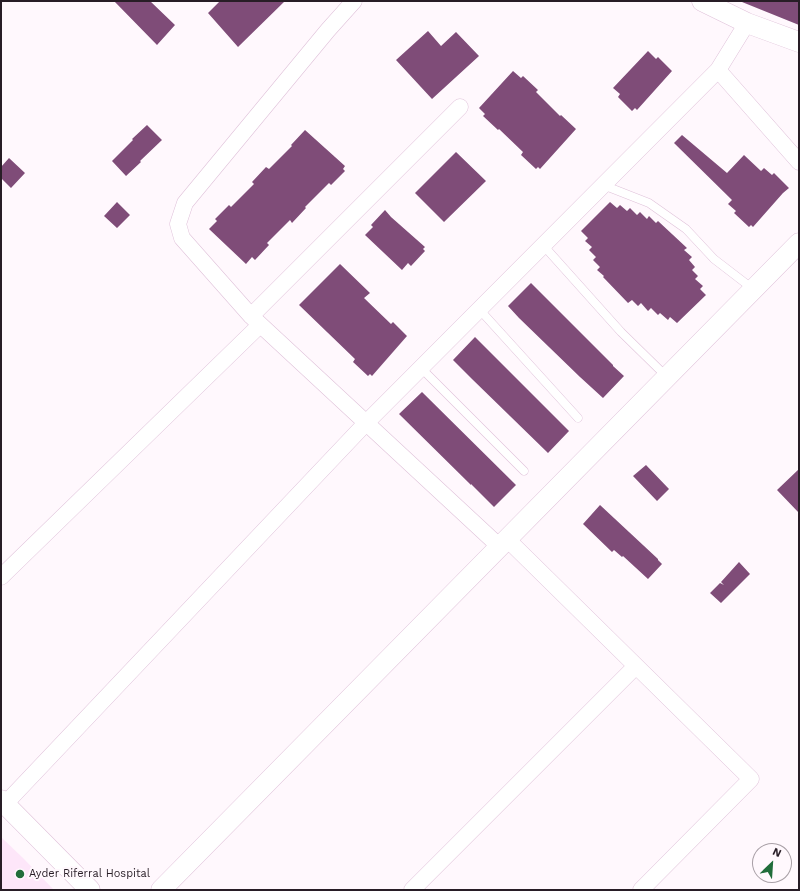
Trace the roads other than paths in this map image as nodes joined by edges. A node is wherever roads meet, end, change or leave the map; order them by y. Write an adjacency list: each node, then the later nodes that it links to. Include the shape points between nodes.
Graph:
1 (354, 1): 13 (street, via 182,210 178,224 182,238)
2 (702, 1): 3 (street)
3 (747, 23): 4 (street); 5 (street)
4 (799, 42)
5 (718, 70): 7 (street); 8 (street)
6 (460, 106): 13 (street)
7 (799, 162)
8 (603, 185): 10 (street); 11 (lane, via 649,203 686,229 714,260)
9 (799, 243): 11 (street)
10 (543, 246): 12 (street); 15 (lane, via 621,332)
11 (753, 289): 15 (street)
12 (479, 309): 14 (street); 16 (lane)
13 (256, 320): 17 (street); 20 (street)
14 (421, 368): 17 (street); 18 (lane)
15 (667, 377): 19 (street)
16 (578, 418)
17 (366, 423): 19 (street); 22 (street)
18 (524, 471)
19 (503, 543): 21 (street); 24 (street)
20 (1, 577)
21 (636, 666): 25 (street); 26 (street, via 751,779)
22 (3, 802): 23 (street)
23 (90, 890)
24 (161, 890)
25 (412, 890)
26 (641, 890)

